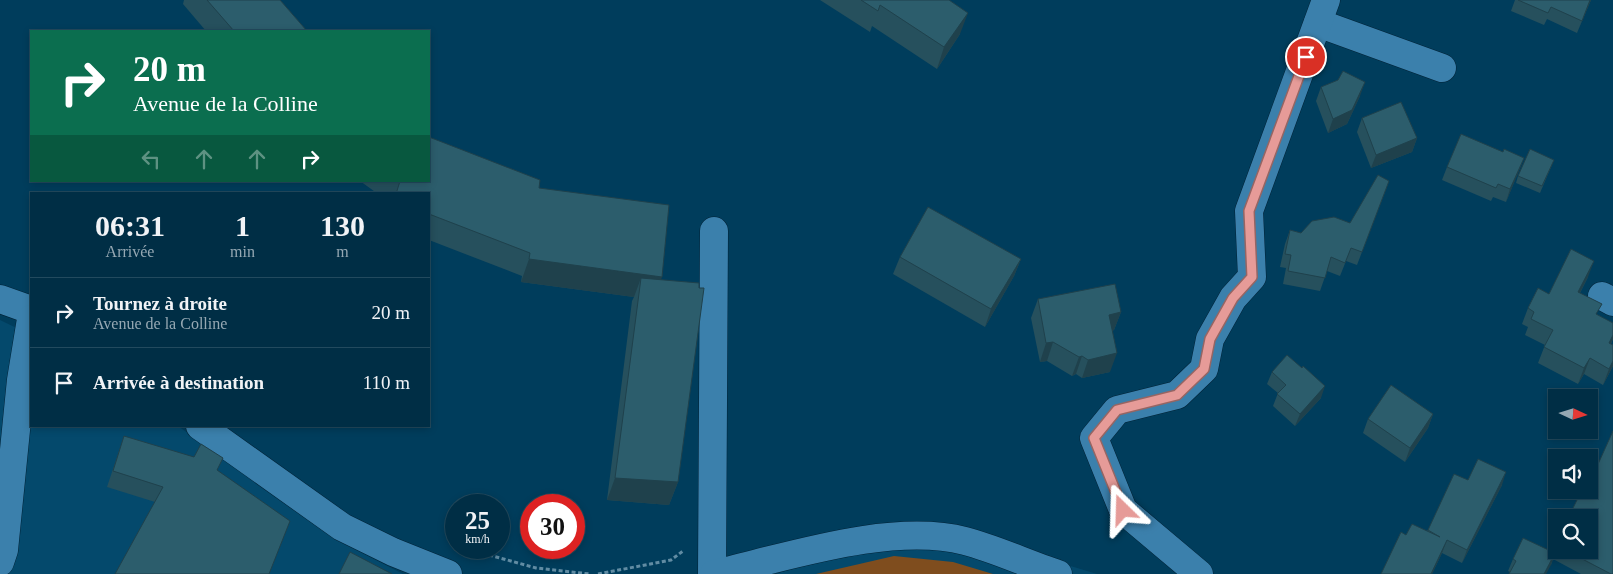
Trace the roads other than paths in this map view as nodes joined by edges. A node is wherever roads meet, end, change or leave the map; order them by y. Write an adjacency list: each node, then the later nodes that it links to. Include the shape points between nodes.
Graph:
1 (1322, 11): 2 (street); 13 (street, via 1249,211 1252,277 1233,298 1210,339 1204,369 1177,395 1117,410 1094,438 1123,510)
2 (1442, 68)
3 (714, 231): 11 (street)
4 (0, 299): 5 (street)
5 (30, 310)
6 (30, 325): 8 (street)
7 (201, 427): 10 (street, via 342,527)
8 (0, 562)
9 (742, 571): 11 (street); 12 (street, via 861,540 920,535 964,541)
10 (448, 574)
11 (713, 574)
12 (1058, 574)
13 (1199, 574)

